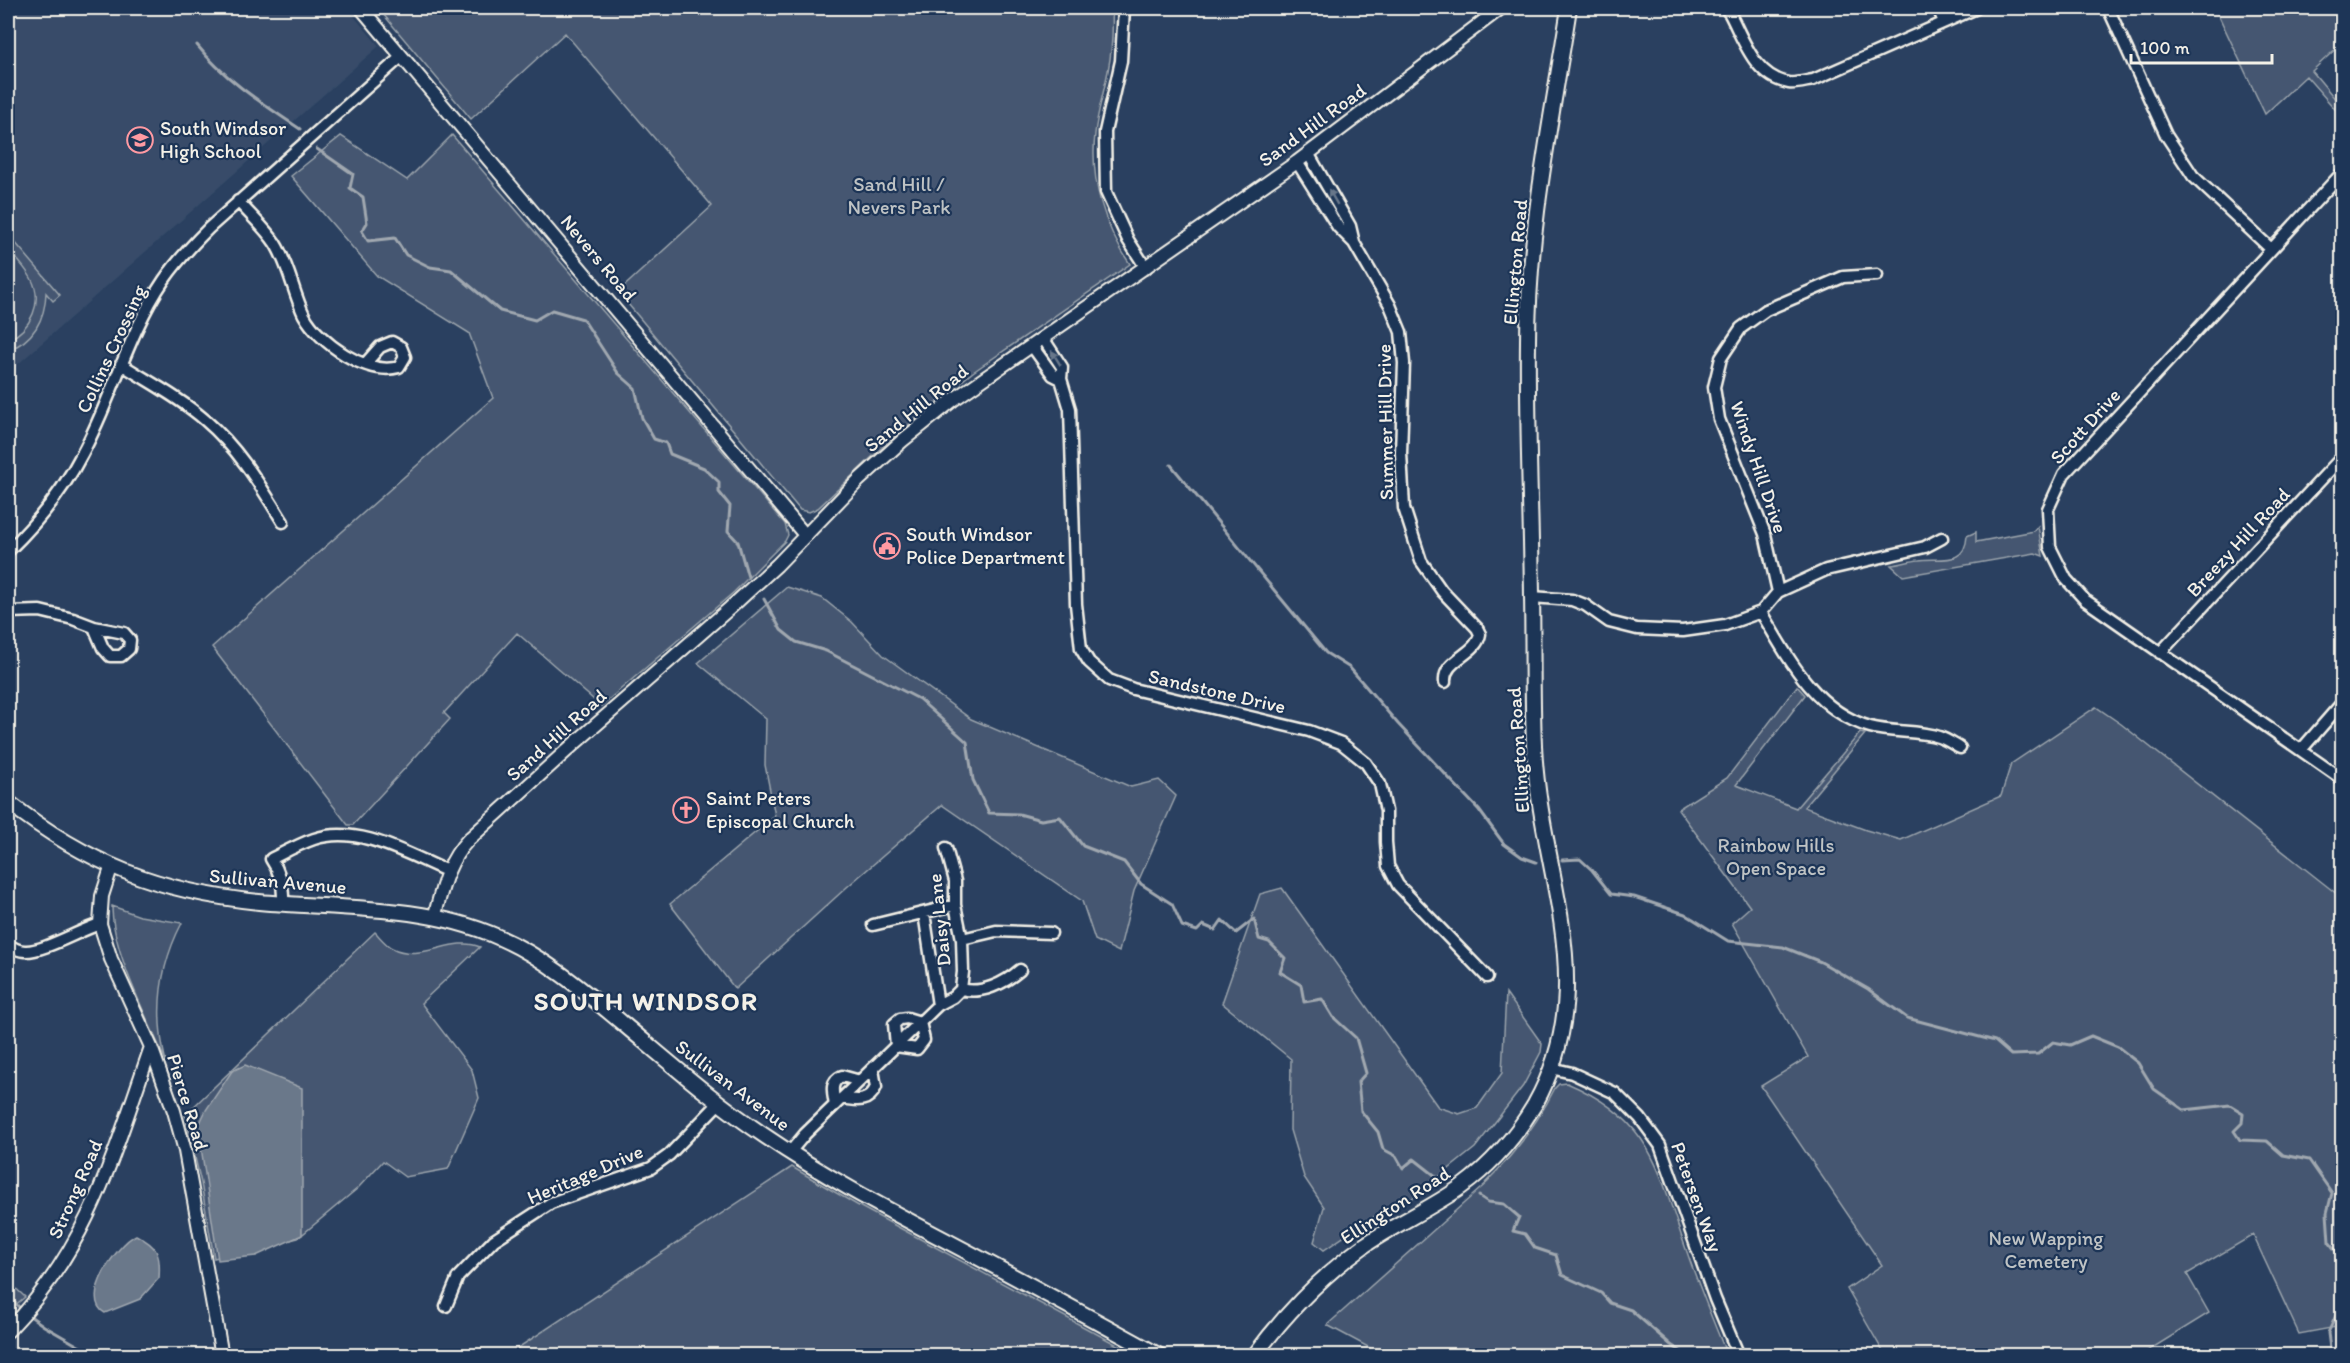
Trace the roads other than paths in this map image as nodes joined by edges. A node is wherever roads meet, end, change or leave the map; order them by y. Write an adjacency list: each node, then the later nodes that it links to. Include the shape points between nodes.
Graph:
1 (361, 8): 10 (street, Nevers Road)
2 (1124, 8): 17 (street, via 1121,61 1105,132 1106,192)
3 (1501, 8): 11 (street, Sand Hill Road)
4 (1569, 8): 30 (main road, Ellington Road, via 1541,186 1529,294)
5 (1725, 8): 9 (street, via 1756,64 1771,76 1790,83 1813,80)
6 (1938, 8): 9 (street)
7 (1977, 8): 9 (street)
8 (2108, 8): 16 (street, via 2166,135 2193,176)
9 (1944, 22)
10 (401, 57): 14 (street, Collins Crossing); 26 (street, Nevers Road)
11 (1308, 153): 12 (street, Sand Hill Road); 15 (street, Summer Hill Drive, one-way to 11, via 1350,226)
12 (1297, 162): 15 (street, Summer Hill Drive, via 1338,227); 17 (street, Sand Hill Road)
13 (2343, 173): 16 (street, Scott Drive)
14 (238, 201): 21 (street, Collins Crossing, via 202,235 164,280); 22 (street, via 274,243 305,317 323,339)
15 (1354, 243): 35 (street, Summer Hill Drive, via 1401,332 1404,508 1420,561 1480,634 1476,643 1450,667)
16 (2271, 249): 34 (street, Scott Drive, via 2064,474 2048,509 2050,547 2066,579 2085,600)
17 (1146, 268): 19 (street, Sand Hill Road)
18 (1877, 275): 29 (street, Windy Hill Drive, via 1843,277 1766,310 1741,328 1721,358 1714,387 1719,419 1765,534)
19 (1043, 338): 20 (street, Sand Hill Road); 23 (street, Sandstone Drive, one-way to 19, via 1062,368)
20 (1032, 346): 23 (street, Sandstone Drive); 26 (street, Sand Hill Road, via 953,400 902,441)
21 (121, 364): 25 (street, via 206,420 254,474); 28 (street, Collins Crossing, via 84,452 67,481)
22 (365, 364)
23 (1061, 380): 54 (street, Sandstone Drive, via 1070,409 1079,639 1089,662 1109,680 1132,689 1309,731 1341,743 1358,756 1380,784 1386,811 1388,866 1398,885)
24 (2343, 457): 34 (street, Breezy Hill Road)
25 (283, 522)
26 (805, 535): 43 (street, Sand Hill Road, via 730,608 488,821 459,849)
27 (1942, 538): 29 (street, via 1925,547 1826,570)
28 (8, 551)
29 (1778, 592): 32 (street)
30 (1532, 597): 32 (street, via 1572,600 1609,622 1637,629 1725,625); 60 (main road, Ellington Road, via 1536,782 1564,926 1567,974 1566,1012)
31 (8, 612): 33 (street, via 40,611)
32 (1761, 612): 37 (street, via 1789,662 1812,690 1839,712 1869,726 1938,736)
33 (94, 627)
34 (2160, 653): 38 (street, Scott Drive)
35 (1445, 682)
36 (2343, 703): 38 (street)
37 (1960, 747)
38 (2301, 750): 39 (street, Scott Drive)
39 (2343, 779)
40 (8, 802): 42 (main road, Sullivan Avenue, via 67,844)
41 (946, 848): 45 (street, Daisy Lane, via 955,881)
42 (111, 868): 44 (main road, Sullivan Avenue, via 198,894); 48 (street, Pierce Road, via 102,896)
43 (447, 871): 44 (street, via 361,837 315,838 271,858 284,891); 47 (street, Sand Hill Road)
44 (283, 903): 47 (main road, Sullivan Avenue)
45 (955, 905): 46 (street); 51 (street, Daisy Lane)
46 (924, 913): 49 (street); 56 (street)
47 (434, 918): 64 (main road, Sullivan Avenue, via 497,936 548,965)
48 (100, 924): 52 (street, via 37,950 25,951); 59 (street, Pierce Road, via 111,959)
49 (873, 925)
50 (1051, 933): 51 (street, via 996,931)
51 (962, 939): 55 (street, Daisy Lane)
52 (8, 944)
53 (1020, 970): 55 (street, via 989,987 970,992)
54 (1487, 977)
55 (961, 989): 56 (street)
56 (938, 1005): 57 (street)
57 (920, 1022): 58 (street); 58 (street, via 907,1018 897,1021 893,1028); 58 (street, via 924,1040 920,1047 913,1050)
58 (896, 1046): 61 (street)
59 (151, 1047): 67 (street, Strong Road, via 104,1183 86,1221 58,1269); 68 (street, Pierce Road, via 184,1151)
60 (1551, 1068): 70 (main road, Ellington Road, via 1519,1128 1482,1170 1338,1265 1289,1313); 71 (street, Petersen Way, via 1615,1093 1660,1144)
61 (873, 1069): 62 (street); 63 (street, via 876,1087 870,1096 860,1101)
62 (860, 1081): 63 (street); 63 (street, via 842,1076 836,1079 832,1086)
63 (838, 1102): 65 (street)
64 (719, 1103): 65 (main road, Sullivan Avenue); 66 (street, Heritage Drive, via 669,1155 651,1168 551,1203 494,1240 458,1277)
65 (790, 1152): 69 (main road, Sullivan Avenue)
66 (446, 1306)
67 (8, 1331)
68 (222, 1356)
69 (1160, 1356)
70 (1254, 1356)
71 (1739, 1356)

